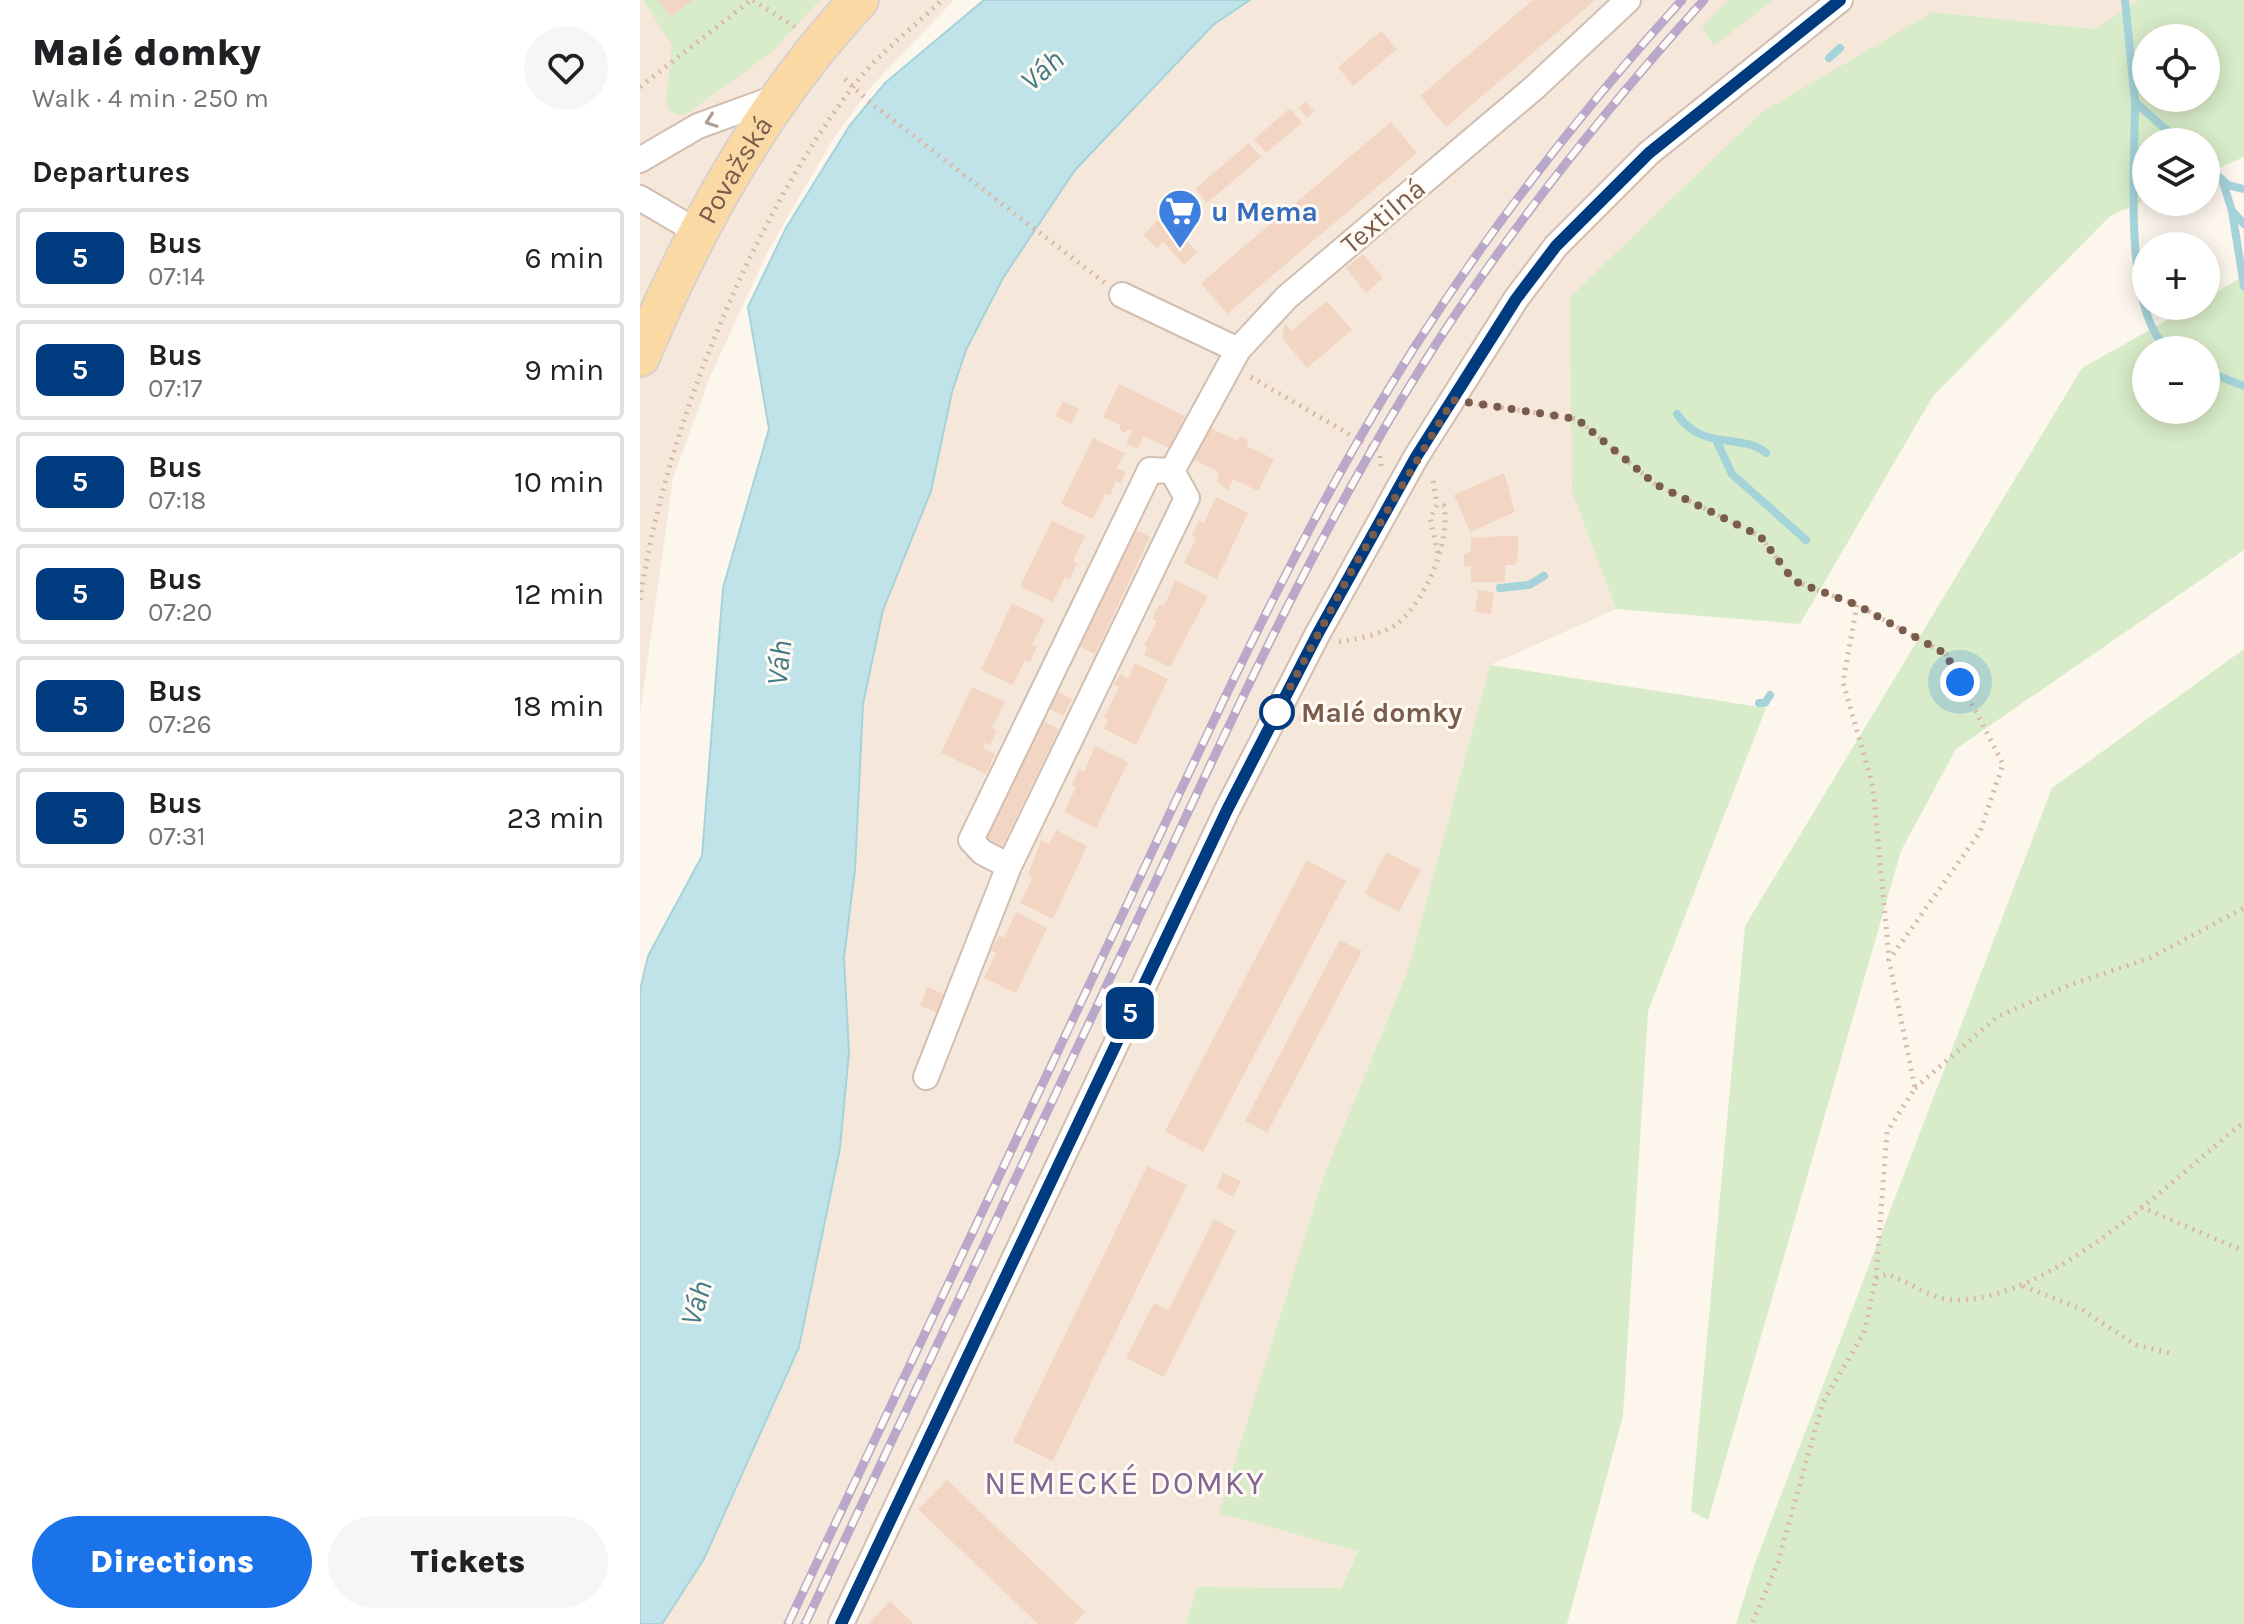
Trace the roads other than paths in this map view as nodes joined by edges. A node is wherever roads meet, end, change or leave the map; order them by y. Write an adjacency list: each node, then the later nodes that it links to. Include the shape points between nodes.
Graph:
1 (859, 0): 4 (main road, Považská, via 814,48)
2 (1628, 0): 10 (street, Textilná, via 1535,87 1287,297)
3 (1840, 0): 14 (street, via 1649,153 1596,204 1516,299 1453,400 1351,572 1227,810)
4 (780, 97): 5 (street, one-way to 5, via 698,126); 7 (main road, Považská)
5 (640, 160)
6 (640, 198): 7 (street)
7 (696, 231): 9 (main road, Považská)
8 (1122, 295): 10 (street)
9 (640, 357)
10 (1233, 358): 11 (street)
11 (1172, 471): 12 (street, via 1187,498); 12 (street, via 1150,470 971,840)
12 (1009, 866): 13 (street)
13 (926, 1077)
14 (841, 1624)

